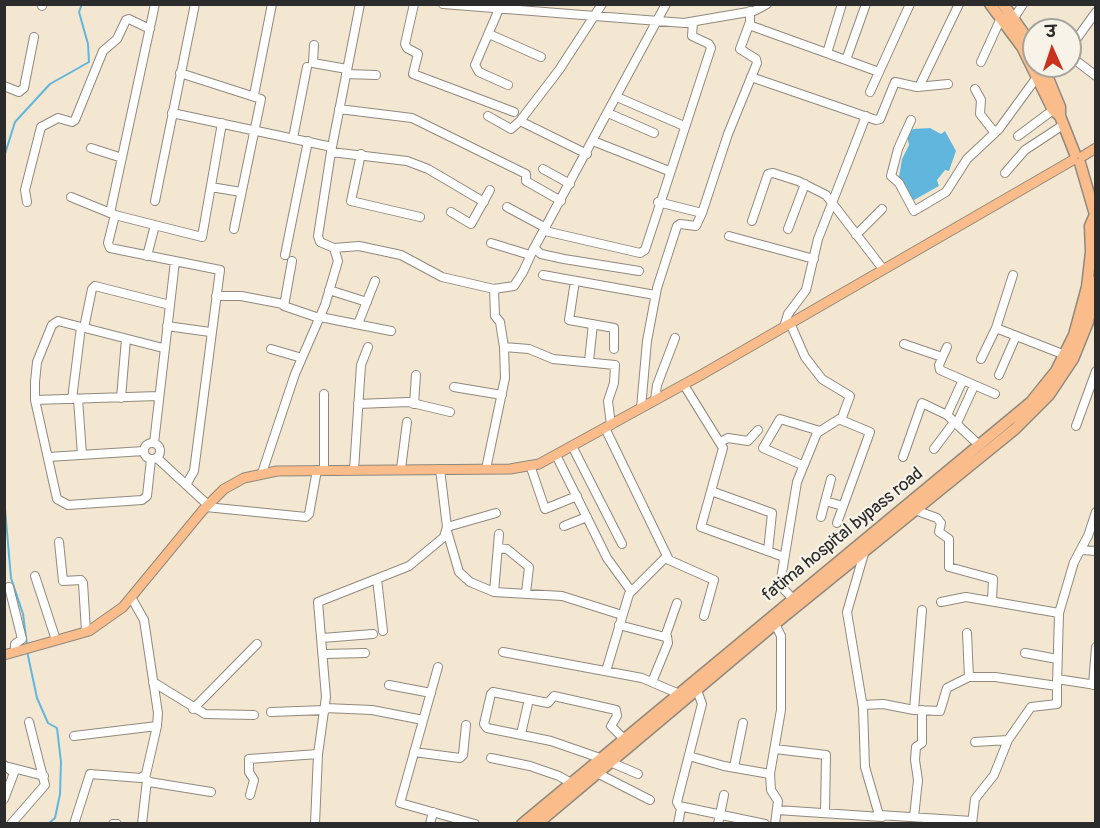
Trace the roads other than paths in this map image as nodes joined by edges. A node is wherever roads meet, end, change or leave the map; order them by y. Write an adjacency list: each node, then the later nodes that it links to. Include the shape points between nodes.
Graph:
1 (155, 4): 28 (street)
2 (195, 4): 43 (street)
3 (272, 4): 56 (street)
4 (360, 4): 41 (street)
5 (414, 4): 59 (street, via 405,44 418,54 413,74)
6 (602, 4): 22 (street)
7 (666, 4): 25 (street)
8 (767, 4): 20 (street)
9 (842, 4): 35 (street)
10 (866, 4): 37 (street)
11 (910, 4): 42 (street)
12 (959, 4): 53 (street)
13 (990, 4): 23 (highway, fatima hospital bypass road)
14 (1003, 4): 24 (highway)
15 (1023, 4): 24 (street)
16 (444, 5): 17 (street)
17 (471, 6): 19 (street)
18 (533, 8): 19 (street); 22 (street)
19 (499, 9): 31 (street)
20 (750, 11): 26 (street); 27 (street)
21 (1095, 12): 30 (street)
22 (592, 18): 25 (street); 66 (street, via 565,62)
23 (1001, 18): 34 (highway, fatima hospital bypass road); 38 (street)
24 (1014, 18): 29 (highway)
25 (658, 22): 26 (street); 57 (street)
26 (693, 22): 68 (street, via 692,36 711,48)
27 (748, 25): 35 (street); 45 (street, via 739,46 756,59)
28 (150, 29): 82 (street); 94 (street, via 126,20 119,37 104,48 75,120 58,118 41,127 25,190)
29 (1022, 30)
30 (1082, 31)
31 (489, 34): 36 (street); 51 (street, via 475,65)
32 (34, 37): 52 (street, via 24,87 19,92)
33 (314, 45): 41 (street, via 313,63)
34 (1022, 47)
35 (827, 53): 37 (street)
36 (541, 57)
37 (846, 60): 42 (street)
38 (981, 62)
39 (1082, 66): 46 (street)
40 (307, 67): 73 (street)
41 (347, 72): 44 (street); 58 (street)
42 (879, 72): 55 (street)
43 (180, 73): 56 (street); 60 (street)
44 (376, 75)
45 (751, 76): 62 (street); 102 (street)
46 (1095, 76)
47 (1036, 78): 71 (street)
48 (1038, 78): 64 (highway, fatima hospital bypass road)
49 (1048, 78): 64 (highway, fatima hospital bypass road, via 1060,107)
50 (948, 84): 53 (street)
51 (508, 85)
52 (4, 86)
53 (919, 87): 62 (street, via 895,82 880,119)
54 (975, 89): 71 (street, via 981,100 980,114)
55 (870, 92)
56 (254, 95): 69 (street, via 261,99)
57 (617, 97): 61 (street); 68 (street)
58 (339, 109): 78 (street); 93 (street, via 412,118 526,174 526,181)
59 (514, 112)
60 (172, 113): 67 (street); 92 (street)
61 (609, 113): 70 (street); 75 (street)
62 (866, 116): 97 (street)
63 (488, 117): 66 (street, via 511,129)
64 (1059, 117): 72 (street); 81 (highway, fatima hospital bypass road); 85 (street)
65 (911, 120): 71 (street, via 891,176 914,211 946,192 967,159)
66 (520, 121): 80 (street)
67 (222, 123): 69 (street); 88 (street)
68 (684, 126): 84 (street)
69 (253, 130): 73 (street); 90 (street)
70 (654, 133)
71 (995, 133)
72 (1018, 136)
73 (293, 138): 74 (street)
74 (308, 141): 78 (street); 117 (street)
75 (593, 141): 80 (street); 84 (street)
76 (90, 148): 82 (street)
77 (1095, 148): 81 (main road)
78 (331, 149): 79 (street); 115 (street, via 318,236 320,242)
79 (361, 154): 95 (street, via 418,165); 104 (street, via 353,202)
80 (587, 154): 86 (street)
81 (1078, 158): 105 (highway, fatima hospital bypass road); 122 (main road)
82 (122, 159): 103 (street)
83 (543, 169): 86 (street)
84 (669, 171): 96 (street)
85 (1005, 172)
86 (570, 184): 93 (street)
87 (805, 184): 97 (street); 106 (street, via 768,174); 110 (street)
88 (211, 187): 90 (street); 107 (street, via 202,237)
89 (490, 190): 95 (street)
90 (241, 192): 109 (street)
91 (71, 197): 103 (street)
92 (154, 201)
93 (561, 201): 111 (street)
94 (27, 202)
95 (484, 202): 101 (street, via 471,224)
96 (658, 202): 99 (street); 111 (street, via 646,247 640,253)
97 (831, 202): 112 (street); 119 (street)
98 (507, 207): 111 (street)
99 (681, 208): 102 (street); 108 (street)
100 (882, 209): 112 (street)
101 (451, 212)
102 (702, 213): 108 (street, via 696,226)
103 (113, 214): 107 (street); 118 (street, via 108,245)
104 (420, 217)
105 (1095, 218): 156 (highway, fatima hospital bypass road, via 1090,226 1087,287)
106 (752, 221)
107 (155, 225): 118 (street)
108 (677, 225): 131 (street)
109 (234, 229)
110 (788, 229)
111 (546, 230): 116 (street)
112 (856, 235): 122 (street)
113 (729, 236): 119 (street)
114 (491, 243): 116 (street)
115 (334, 248): 129 (street, via 338,261); 130 (street, via 359,246 401,255 442,277)
116 (532, 252): 123 (street); 130 (street, via 514,286)
117 (285, 255)
118 (147, 256): 120 (street)
119 (814, 259): 140 (street, via 806,290 788,314)
120 (175, 261): 132 (street, via 220,270); 135 (street)
121 (292, 261): 134 (street)
122 (883, 269): 140 (main road)
123 (639, 271)
124 (543, 275): 127 (street)
125 (1013, 275): 143 (street)
126 (375, 281): 133 (street)
127 (575, 281): 131 (street); 139 (street, via 569,318)
128 (1095, 281): 137 (highway, fatima hospital bypass road)
129 (329, 290): 133 (street); 136 (street)
130 (494, 290): 153 (street, via 495,316 500,322)
131 (655, 295): 179 (street)
132 (216, 296): 134 (street); 145 (street)
133 (367, 302): 138 (street)
134 (283, 304): 136 (street)
135 (170, 305): 141 (street); 142 (street, via 95,286)
136 (319, 317): 138 (street); 158 (street)
137 (1092, 322): 168 (highway, fatima hospital bypass road, via 1073,359)
138 (358, 324): 144 (street)
139 (593, 324): 155 (street, via 615,328); 160 (street)
140 (787, 325): 165 (main road); 182 (street, via 822,379 849,396)
141 (167, 326): 145 (street); 152 (street)
142 (82, 327): 148 (street); 174 (street); 175 (street, via 58,321 52,325 37,362)
143 (996, 328): 146 (street); 159 (street)
144 (391, 331)
145 (210, 333): 209 (street, via 194,471)
146 (1016, 336): 156 (street); 163 (street)
147 (675, 338): 176 (street, via 657,385)
148 (126, 339): 152 (street); 173 (street)
149 (904, 344): 157 (street)
150 (368, 347): 177 (street, via 361,365)
151 (947, 347): 157 (street)
152 (164, 348): 172 (street)
153 (504, 348): 160 (street, via 529,349 553,359); 171 (street)
154 (271, 349): 158 (street)
155 (614, 349)
156 (1065, 355): 168 (highway, fatima hospital bypass road)
157 (942, 357): 164 (street, via 940,370)
158 (302, 358): 207 (street)
159 (981, 359)
160 (589, 362): 186 (street, via 615,366)
161 (1095, 371): 185 (street)
162 (416, 375): 178 (street)
163 (999, 375)
164 (962, 382): 166 (street); 181 (street)
165 (684, 384): 176 (main road); 189 (street)
166 (974, 386): 170 (street); 184 (street)
167 (454, 387): 171 (street)
168 (1047, 390): 191 (highway, fatima hospital bypass road); 215 (highway, fatima hospital bypass road, via 1015,429)
169 (324, 394): 205 (street)
170 (995, 394)
171 (502, 395): 204 (street)
172 (158, 396): 173 (street); 190 (street)
173 (121, 398): 174 (street)
174 (75, 399): 175 (street); 195 (street)
175 (35, 400): 198 (street)
176 (656, 400): 179 (main road)
177 (358, 404): 178 (street); 206 (street)
178 (414, 404): 180 (street)
179 (641, 408): 186 (main road)
180 (450, 412)
181 (947, 415): 184 (street); 197 (street, via 922,403)
182 (841, 418): 188 (street); 214 (street, via 870,434)
183 (407, 422): 202 (street)
184 (956, 422): 191 (street); 193 (street)
185 (1076, 426)
186 (608, 427): 192 (main road); 231 (street)
187 (758, 430): 189 (street, via 748,441 728,438)
188 (820, 431): 201 (street); 201 (street, via 780,419 763,448)
189 (720, 442): 210 (street, via 723,452)
190 (154, 443): 194 (street); 199 (street, via 160,448)
191 (979, 445): 215 (highway, fatima hospital bypass road)
192 (572, 446): 196 (main road); 225 (street)
193 (934, 449)
194 (144, 451): 195 (street); 199 (street, via 145,456)
195 (82, 455): 198 (street)
196 (556, 455): 200 (main road); 211 (street)
197 (903, 457)
198 (48, 458): 199 (street, via 57,499 68,506 145,498)
199 (154, 459): 209 (street)
200 (530, 465): 204 (main road); 211 (street, via 545,509)
201 (802, 465): 232 (street)
202 (401, 469): 203 (main road); 206 (main road)
203 (440, 469): 204 (main road); 222 (street)
204 (486, 469)
205 (320, 470): 206 (main road); 207 (main road); 213 (street, via 306,517)
206 (354, 470)
207 (262, 473): 213 (main road, via 224,489)
208 (831, 479): 212 (street)
209 (186, 485): 213 (street)
210 (711, 491): 229 (street, via 772,513); 229 (street, via 701,527)
211 (577, 496): 218 (street)
212 (825, 501): 214 (street); 219 (street)
213 (207, 506): 239 (main road)
214 (843, 506): 220 (street)
215 (910, 508): 227 (highway, fatima hospital bypass road); 240 (highway, fatima hospital bypass road); 241 (street, via 941,523 939,532 949,539 949,567 993,579)
216 (1095, 512): 228 (street)
217 (496, 513): 222 (street)
218 (587, 517): 221 (street); 236 (street, via 609,562)
219 (821, 517)
220 (837, 523)
221 (564, 526)
222 (447, 529): 234 (street, via 444,537 413,564); 237 (street, via 462,576)
223 (499, 534): 226 (street)
224 (58, 542): 250 (street, via 63,581 83,583)
225 (622, 544)
226 (498, 548): 237 (street); 238 (street, via 507,549 530,567)
227 (866, 550): 248 (highway, fatima hospital bypass road); 279 (street, via 847,612)
228 (1082, 550): 230 (street); 245 (street, via 1074,562)
229 (768, 551): 232 (street)
230 (1095, 551)
231 (667, 556): 236 (street); 247 (street, via 675,565 714,580)
232 (784, 557): 240 (street, via 780,585)
233 (35, 576): 256 (street)
234 (377, 579): 251 (street); 255 (street, via 318,602)
235 (9, 587): 259 (street, via 22,639 15,644)
236 (630, 591): 246 (street)
237 (494, 592): 238 (street)
238 (526, 593): 246 (street, via 562,596)
239 (131, 597): 250 (main road, via 123,607); 270 (street, via 144,620)
240 (792, 598): 248 (highway, fatima hospital bypass road)
241 (992, 601): 242 (street, via 966,597); 245 (street)
242 (941, 602)
243 (677, 603): 254 (street)
244 (922, 610): 282 (street)
245 (1059, 613): 265 (street)
246 (622, 615): 249 (street)
247 (704, 616)
248 (773, 620): 268 (highway, fatima hospital bypass road); 295 (street, via 781,636 781,710)
249 (619, 625): 254 (street); 267 (street)
250 (86, 631): 256 (main road)
251 (383, 631)
252 (967, 633): 269 (street)
253 (373, 634): 255 (street)
254 (667, 636): 271 (street, via 668,643)
255 (322, 638): 263 (street)
256 (53, 641): 259 (main road)
257 (257, 644): 280 (street)
258 (1095, 647): 274 (street)
259 (16, 652): 264 (main road)
260 (503, 652): 267 (street)
261 (365, 653): 263 (street)
262 (1025, 653): 265 (street)
263 (324, 654): 281 (street)
264 (4, 655)
265 (1056, 659): 272 (street)
266 (438, 667): 276 (street)
267 (606, 671): 271 (street)
268 (709, 673): 275 (highway, fatima hospital bypass road); 277 (highway, fatima hospital bypass road)
269 (969, 677): 272 (street); 282 (street, via 947,688 940,711)
270 (153, 682): 280 (street); 289 (street)
271 (652, 682): 277 (street)
272 (1057, 682): 274 (street); 293 (street, via 1057,704 1030,707)
273 (389, 685): 276 (street)
274 (1094, 685)
275 (697, 690): 298 (street, via 702,704); 300 (highway, fatima hospital bypass road)
276 (430, 693): 285 (street)
277 (677, 693): 292 (highway, fatima hospital bypass road)
278 (528, 699): 290 (street); 290 (street, via 491,694 485,726); 292 (street, via 548,704 554,696 616,710 611,726)
279 (863, 705): 282 (street); 318 (street, via 865,767)
280 (193, 709): 284 (street, via 211,715)
281 (325, 709): 283 (street); 285 (street, via 372,710); 297 (street)
282 (918, 710): 319 (street, via 922,743 916,747 918,780)
283 (272, 712)
284 (254, 715)
285 (423, 720): 296 (street)
286 (29, 722): 306 (street)
287 (743, 723): 302 (street)
288 (466, 725): 296 (street, via 463,755 459,758)
289 (158, 726): 291 (street); 307 (street)
290 (521, 734): 300 (street)
291 (74, 736)
292 (624, 739): 300 (highway, fatima hospital bypass road)
293 (1008, 741): 294 (street); 322 (street, via 994,776 977,793)
294 (975, 742)
295 (775, 749): 305 (street); 317 (street, via 826,755)
296 (414, 752): 316 (street, via 400,803)
297 (318, 754): 310 (street, via 249,759 249,772 254,780); 327 (street)
298 (688, 756): 302 (street); 314 (street, via 677,802)
299 (491, 758): 308 (street, via 530,766)
300 (605, 760): 303 (highway, fatima hospital bypass road); 304 (street); 308 (highway, fatima hospital bypass road)
301 (6, 766): 306 (street); 312 (street, via 14,773)
302 (734, 768): 305 (street)
303 (597, 773): 313 (street); 331 (highway, fatima hospital bypass road)
304 (638, 774)
305 (770, 774): 315 (street)
306 (44, 776): 324 (street, via 44,789)
307 (146, 780): 309 (street); 325 (street, via 90,774); 326 (street)
308 (571, 783): 330 (highway, fatima hospital bypass road)
309 (212, 792)
310 (250, 795)
311 (724, 795): 320 (street)
312 (4, 799)
313 (650, 800)
314 (681, 808): 320 (street); 332 (street)
315 (777, 810): 317 (street); 333 (street)
316 (433, 813): 328 (street); 329 (street)
317 (825, 813): 318 (street)
318 (882, 817): 319 (street)
319 (912, 819): 321 (street)
320 (718, 820): 323 (street)
321 (929, 821): 322 (street)
322 (972, 822)
323 (762, 823)
324 (11, 824)
325 (74, 824)
326 (142, 824)
327 (315, 824)
328 (430, 824)
329 (475, 824)
330 (522, 824)
331 (537, 824)
332 (678, 824)
333 (775, 824)

